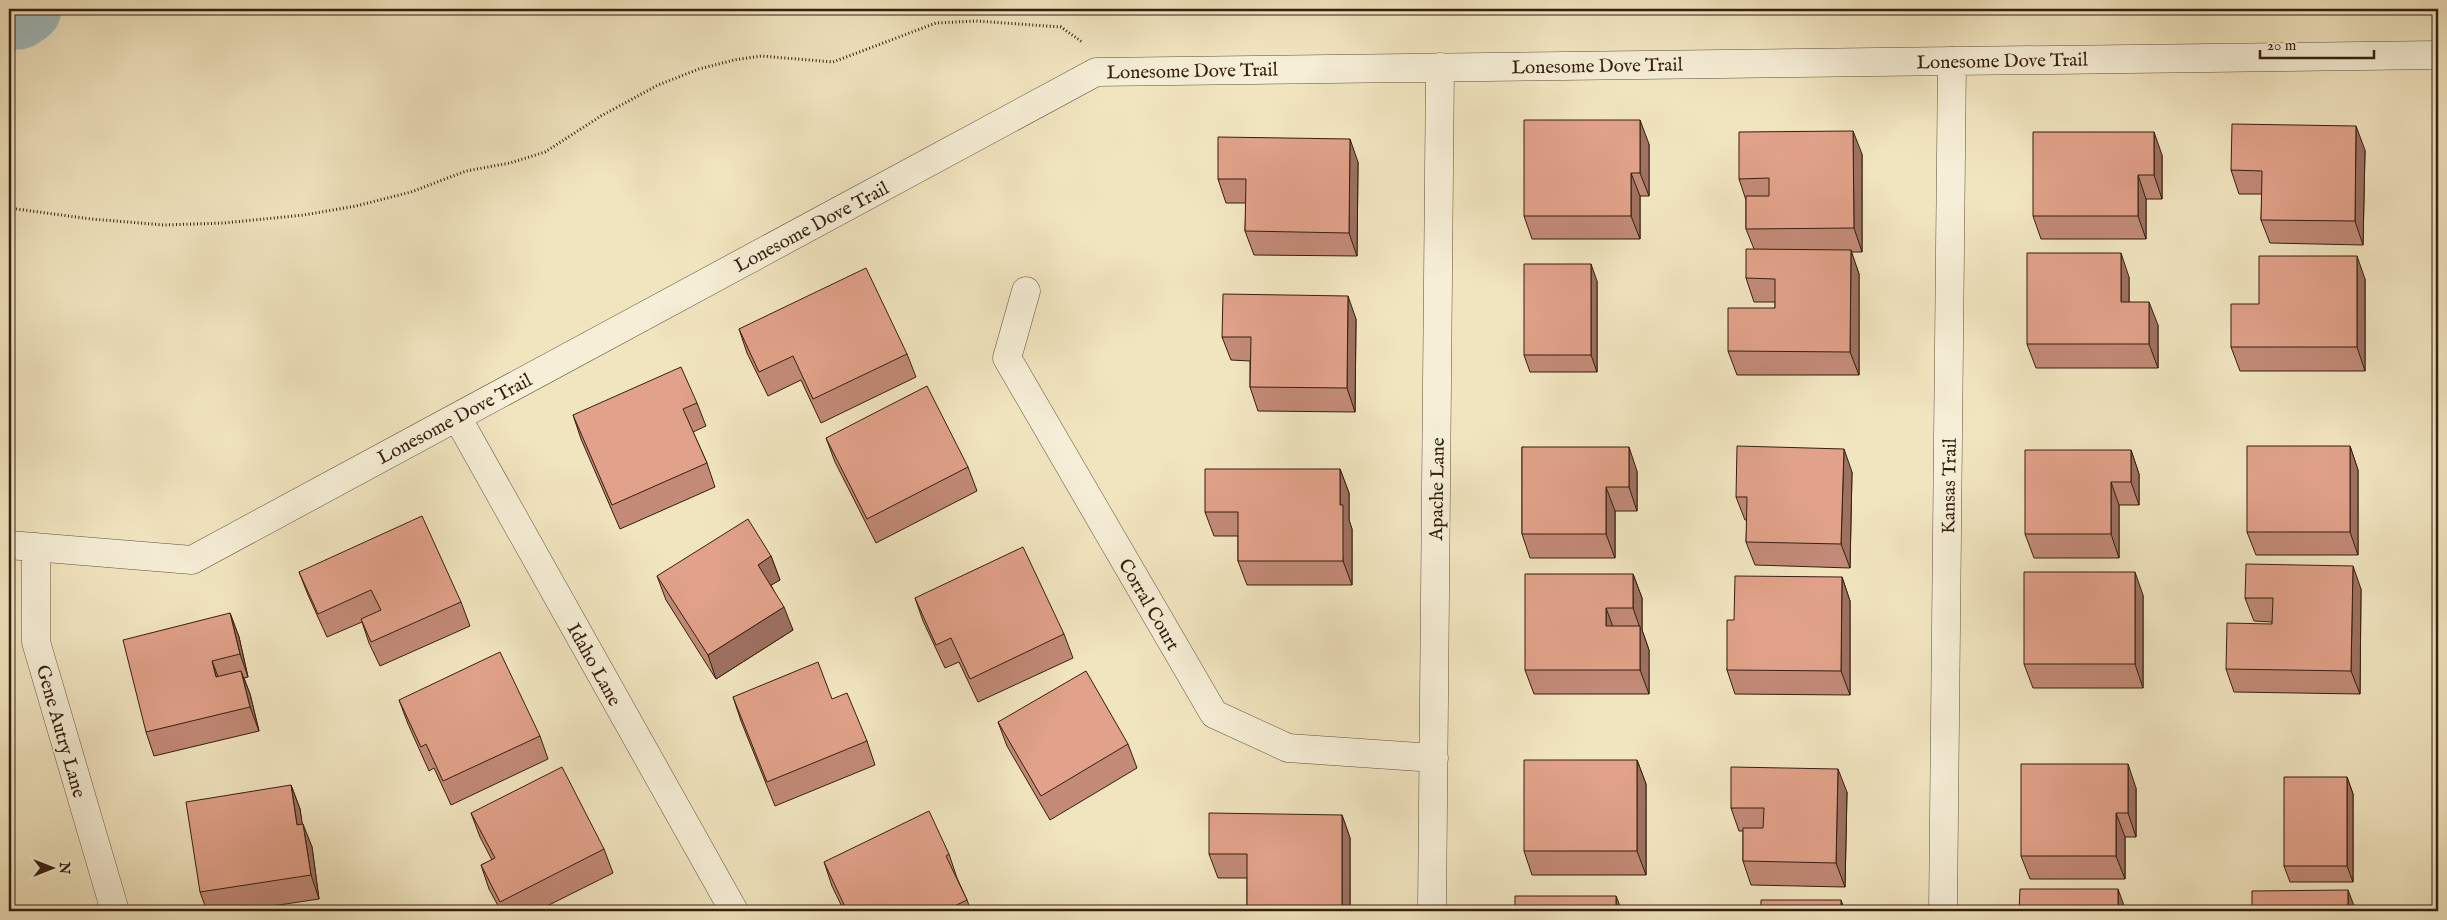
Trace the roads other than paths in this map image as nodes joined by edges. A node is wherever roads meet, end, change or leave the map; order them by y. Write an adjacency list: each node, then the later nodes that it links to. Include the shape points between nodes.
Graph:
1 (2438, 55): 2 (street, Lonesome Dove Trail)
2 (1952, 61): 3 (street, Lonesome Dove Trail); 12 (street, Kansas Trail)
3 (1440, 67): 5 (street, Lonesome Dove Trail, via 1096,72); 8 (street, Apache Lane)
4 (1026, 291): 8 (street, Corral Court, via 1007,358 1214,714 1288,748)
5 (456, 417): 7 (street, Lonesome Dove Trail, via 192,560); 10 (street, Idaho Lane)
6 (9, 545): 7 (street, Lonesome Dove Trail)
7 (36, 547): 9 (street, Gene Autry Lane, via 36,642)
8 (1434, 758): 11 (street, Apache Lane)
9 (115, 911)
10 (734, 911)
11 (1432, 911)
12 (1943, 911)

